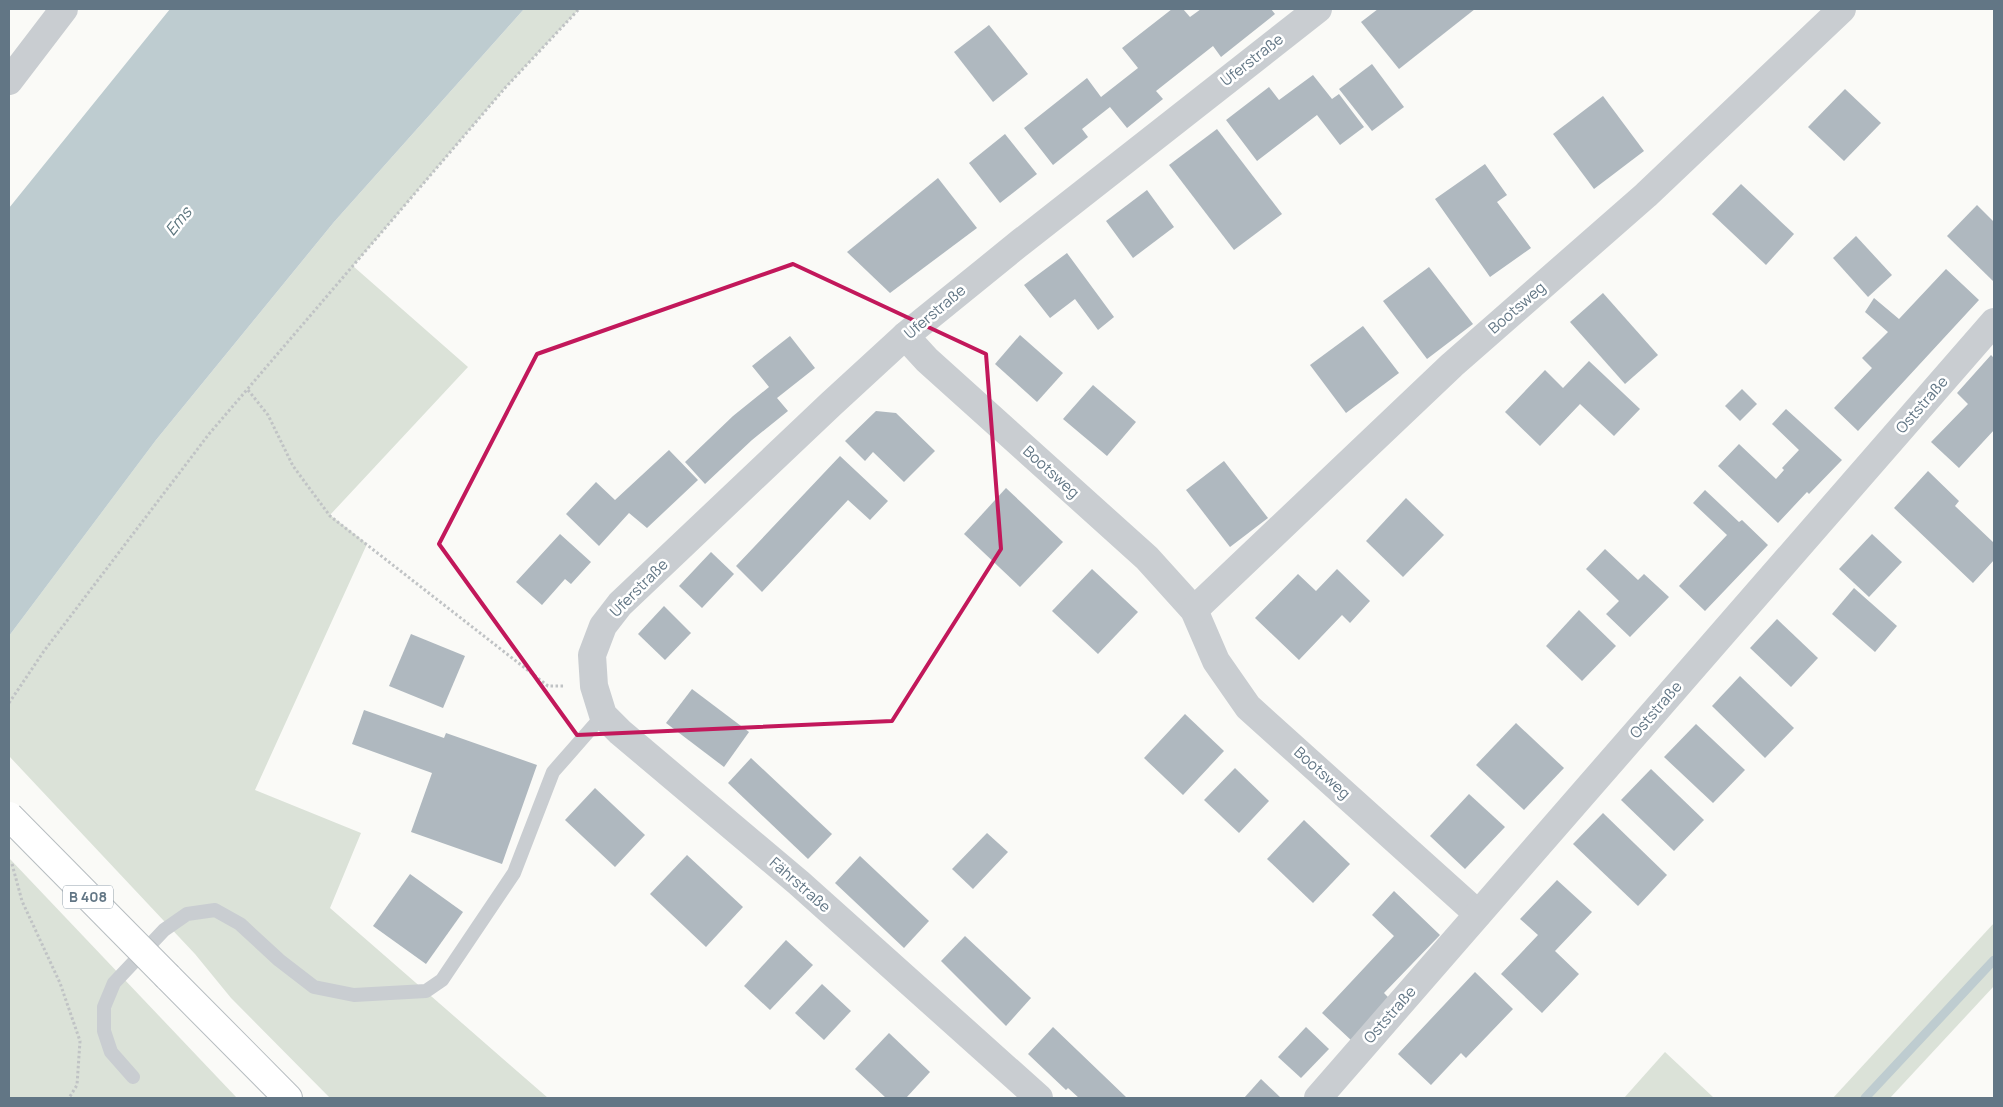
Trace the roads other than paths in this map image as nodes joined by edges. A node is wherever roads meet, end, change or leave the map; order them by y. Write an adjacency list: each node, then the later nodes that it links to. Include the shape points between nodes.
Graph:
1 (64, 9): 4 (street)
2 (1318, 9): 6 (street, Uferstraße)
3 (1842, 9): 7 (street, Bootsweg, via 1646,195 1452,364)
4 (9, 81)
5 (1994, 322): 11 (street, Oststraße)
6 (905, 336): 7 (street, Bootsweg, via 927,360 1147,558); 8 (street, Uferstraße, via 620,604 603,626)
7 (1194, 610): 11 (street, Bootsweg, via 1216,661 1248,707)
8 (592, 655): 9 (street, Fährstraße, via 594,686)
9 (603, 714): 12 (lane, via 553,772 514,873 442,980 426,991 354,995 314,987 240,924 215,910 187,914 164,930 114,983 104,1006 104,1030 111,1052); 14 (street, Fährstraße, via 620,732 799,883)
10 (9, 816): 13 (main road, B 408, bridge)
11 (1478, 914): 15 (street, Oststraße)
12 (133, 1077)
13 (288, 1098)
14 (1039, 1098)
15 (1318, 1098)

